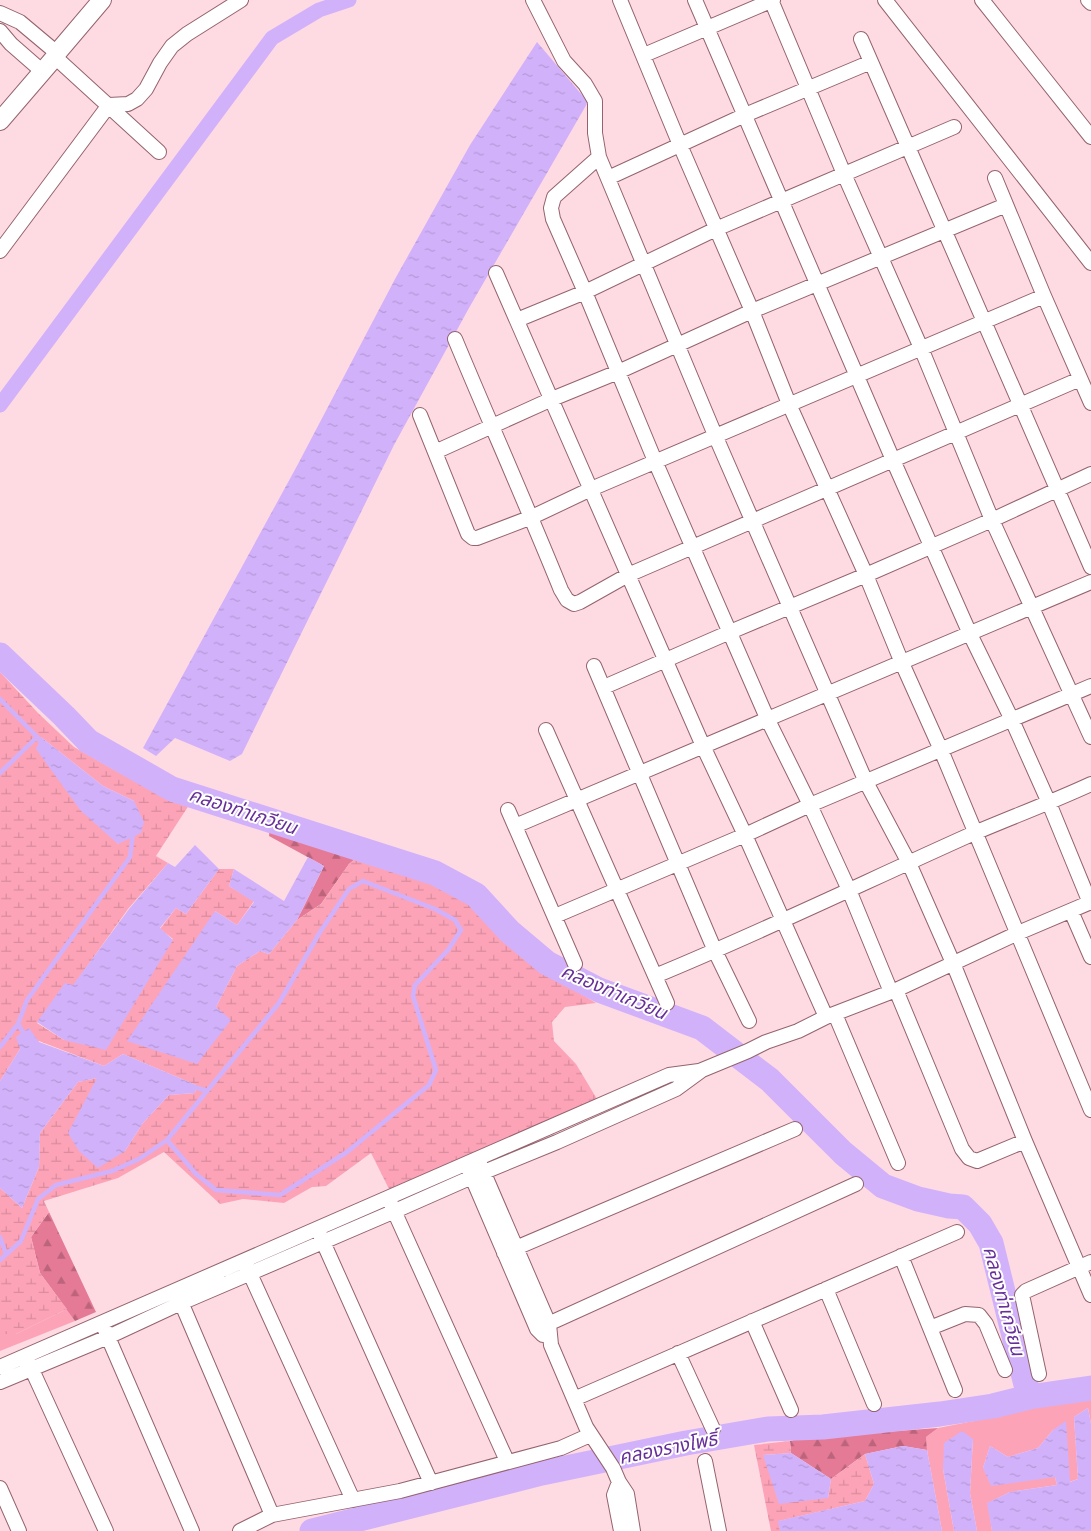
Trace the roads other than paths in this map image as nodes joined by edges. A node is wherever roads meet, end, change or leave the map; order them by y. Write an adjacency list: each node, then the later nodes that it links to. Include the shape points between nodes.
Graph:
1 (102, 0): 15 (street)
2 (240, 0): 20 (street, via 172,46 137,99 128,104)
3 (620, 0): 16 (street)
4 (696, 0): 12 (street)
5 (772, 0): 12 (street); 19 (street)
6 (885, 0): 37 (street)
7 (982, 0): 24 (street)
8 (1088, 0): 10 (street)
9 (538, 2): 28 (street, via 564,61 585,84 595,101 595,133)
10 (1091, 3)
11 (0, 13): 15 (street, via 20,22)
12 (707, 28): 16 (street); 21 (street)
13 (0, 31): 18 (street)
14 (862, 39): 17 (street)
15 (56, 55): 18 (street); 20 (street)
16 (644, 55): 25 (street)
17 (871, 62): 19 (street); 26 (street)
18 (43, 72): 22 (street)
19 (808, 88): 21 (street); 29 (street)
20 (109, 106): 27 (street); 36 (street)
21 (745, 115): 25 (street); 32 (street)
22 (1, 119)
23 (954, 127): 26 (street)
24 (1091, 137)
25 (680, 145): 30 (street); 34 (street)
26 (907, 146): 29 (street); 35 (street)
27 (159, 152)
28 (600, 157): 30 (street); 42 (street, via 554,197 552,208 553,219)
29 (844, 174): 32 (street); 38 (street)
30 (608, 178): 39 (street)
31 (995, 178): 33 (street)
32 (782, 200): 34 (street); 41 (street)
33 (1006, 205): 35 (street); 43 (street)
34 (716, 229): 39 (street); 44 (street)
35 (944, 230): 38 (street); 46 (street)
36 (0, 251)
37 (1089, 256)
38 (881, 257): 41 (street); 49 (street)
39 (645, 264): 42 (street); 48 (street)
40 (496, 273): 45 (street)
41 (818, 284): 44 (street); 51 (street)
42 (585, 292): 45 (street); 50 (street)
43 (1044, 296): 46 (street); 52 (street)
44 (752, 311): 48 (street); 55 (street)
45 (517, 320): 53 (street)
46 (984, 321): 49 (street); 56 (street)
47 (455, 339): 58 (street)
48 (678, 344): 50 (street); 60 (street)
49 (921, 348): 51 (street); 59 (street)
50 (618, 372): 53 (street); 63 (street)
51 (857, 375): 55 (street); 62 (street)
52 (1080, 379): 54 (street); 56 (street)
53 (552, 399): 58 (street); 65 (street)
54 (1091, 403)
55 (788, 404): 60 (street); 66 (street)
56 (1020, 406): 59 (street); 67 (street)
57 (420, 415): 61 (street)
58 (492, 427): 61 (street); 68 (street)
59 (956, 433): 62 (street); 69 (street)
60 (715, 435): 63 (street); 70 (street)
61 (435, 452): 68 (street, via 468,534 473,538)
62 (893, 460): 66 (street); 71 (street)
63 (655, 461): 65 (street); 72 (street)
64 (1091, 474): 67 (street)
65 (590, 489): 68 (street); 74 (street)
66 (826, 489): 70 (street); 75 (street)
67 (1056, 489): 69 (street); 73 (street)
68 (532, 517): 74 (street, via 567,600 574,604 580,602)
69 (992, 520): 71 (street); 78 (street)
70 (753, 521): 72 (street); 77 (street)
71 (930, 546): 75 (street); 80 (street)
72 (692, 547): 74 (street); 79 (street)
73 (1091, 567)
74 (628, 575): 81 (street)
75 (866, 575): 77 (street); 82 (street)
76 (1091, 582): 78 (street)
77 (790, 607): 79 (street); 86 (street)
78 (1031, 607): 80 (street); 87 (street)
79 (730, 632): 81 (street); 88 (street)
80 (970, 634): 82 (street); 89 (street)
81 (666, 659): 85 (street); 92 (street)
82 (902, 663): 86 (street); 93 (street)
83 (594, 666): 85 (street)
84 (1091, 686): 87 (street)
85 (604, 687): 94 (street)
86 (827, 693): 88 (street); 95 (street)
87 (1071, 694): 89 (street); 91 (street)
88 (767, 718): 92 (street); 99 (street)
89 (1012, 720): 93 (street); 98 (street)
90 (546, 730): 97 (street)
91 (1091, 737)
92 (703, 746): 94 (street); 103 (street)
93 (941, 750): 95 (street); 102 (street)
94 (640, 773): 97 (street); 104 (street)
95 (866, 782): 99 (street); 105 (street)
96 (1091, 784): 98 (street)
97 (577, 801): 101 (street); 106 (street)
98 (1049, 803): 102 (street); 108 (street)
99 (810, 805): 103 (street); 107 (street)
100 (508, 810): 101 (street)
101 (515, 826): 110 (street)
102 (975, 833): 105 (street); 112 (street)
103 (745, 835): 104 (street); 111 (street)
104 (678, 863): 106 (street); 113 (street)
105 (909, 863): 107 (street); 115 (street)
106 (617, 890): 110 (street); 117 (street)
107 (849, 890): 111 (street); 118 (street)
108 (1090, 903): 109 (street)
109 (1071, 911): 112 (street); 114 (street)
110 (554, 916): 116 (street)
111 (784, 921): 113 (street); 120 (street)
112 (1018, 933): 115 (street); 125 (street)
113 (715, 951): 117 (street); 121 (street)
114 (1091, 957)
115 (953, 963): 118 (street); 128 (street)
116 (575, 964)
117 (655, 976): 119 (street)
118 (893, 991): 120 (street); 128 (street, via 962,1149 969,1158 977,1161)
119 (667, 1003)
120 (830, 1016): 122 (street); 130 (street)
121 (749, 1021)
122 (702, 1070): 123 (street, via 669,1075); 124 (street, via 676,1088)
123 (639, 1089): 124 (street); 126 (street)
124 (646, 1102): 129 (street)
125 (1091, 1110)
126 (550, 1128): 129 (street); 131 (street)
127 (795, 1129): 137 (street)
128 (1025, 1141): 139 (street)
129 (557, 1142): 131 (street)
130 (898, 1163)
131 (475, 1168): 133 (street); 134 (street); 137 (street)
132 (856, 1184): 146 (street)
133 (387, 1197): 134 (street); 136 (street)
134 (395, 1211): 136 (street); 161 (street)
135 (957, 1232): 138 (street)
136 (320, 1235): 140 (street); 164 (street)
137 (510, 1250): 146 (street)
138 (901, 1256): 141 (street); 147 (street)
139 (1085, 1264): 142 (street); 153 (street, via 1022,1295)
140 (247, 1267): 143 (street); 166 (street)
141 (826, 1289): 144 (street); 157 (street)
142 (1091, 1295)
143 (178, 1297): 145 (street); 148 (street); 167 (street)
144 (752, 1321): 149 (street); 158 (street)
145 (102, 1322): 148 (street); 150 (street)
146 (543, 1326): 156 (street)
147 (930, 1328): 152 (street, via 965,1314 979,1314); 155 (street)
148 (108, 1337): 150 (street); 170 (street)
149 (678, 1353): 156 (street); 159 (street)
150 (29, 1362): 151 (street); 154 (street); 169 (street)
151 (0, 1368)
152 (1005, 1370)
153 (1039, 1374)
154 (0, 1382)
155 (955, 1390)
156 (574, 1399): 160 (street)
157 (874, 1404)
158 (791, 1410)
159 (713, 1429)
160 (592, 1438): 161 (street); 163 (street)
161 (507, 1461): 164 (street)
162 (705, 1461): 174 (street)
163 (619, 1482): 172 (street, via 614,1495); 173 (street, via 627,1494)
164 (431, 1483): 166 (street)
165 (0, 1488): 168 (street)
166 (353, 1500): 167 (street)
167 (272, 1515): 171 (street)
168 (18, 1531)
169 (106, 1531)
170 (192, 1531)
171 (240, 1531)
172 (621, 1531)
173 (633, 1531)
174 (719, 1531)

